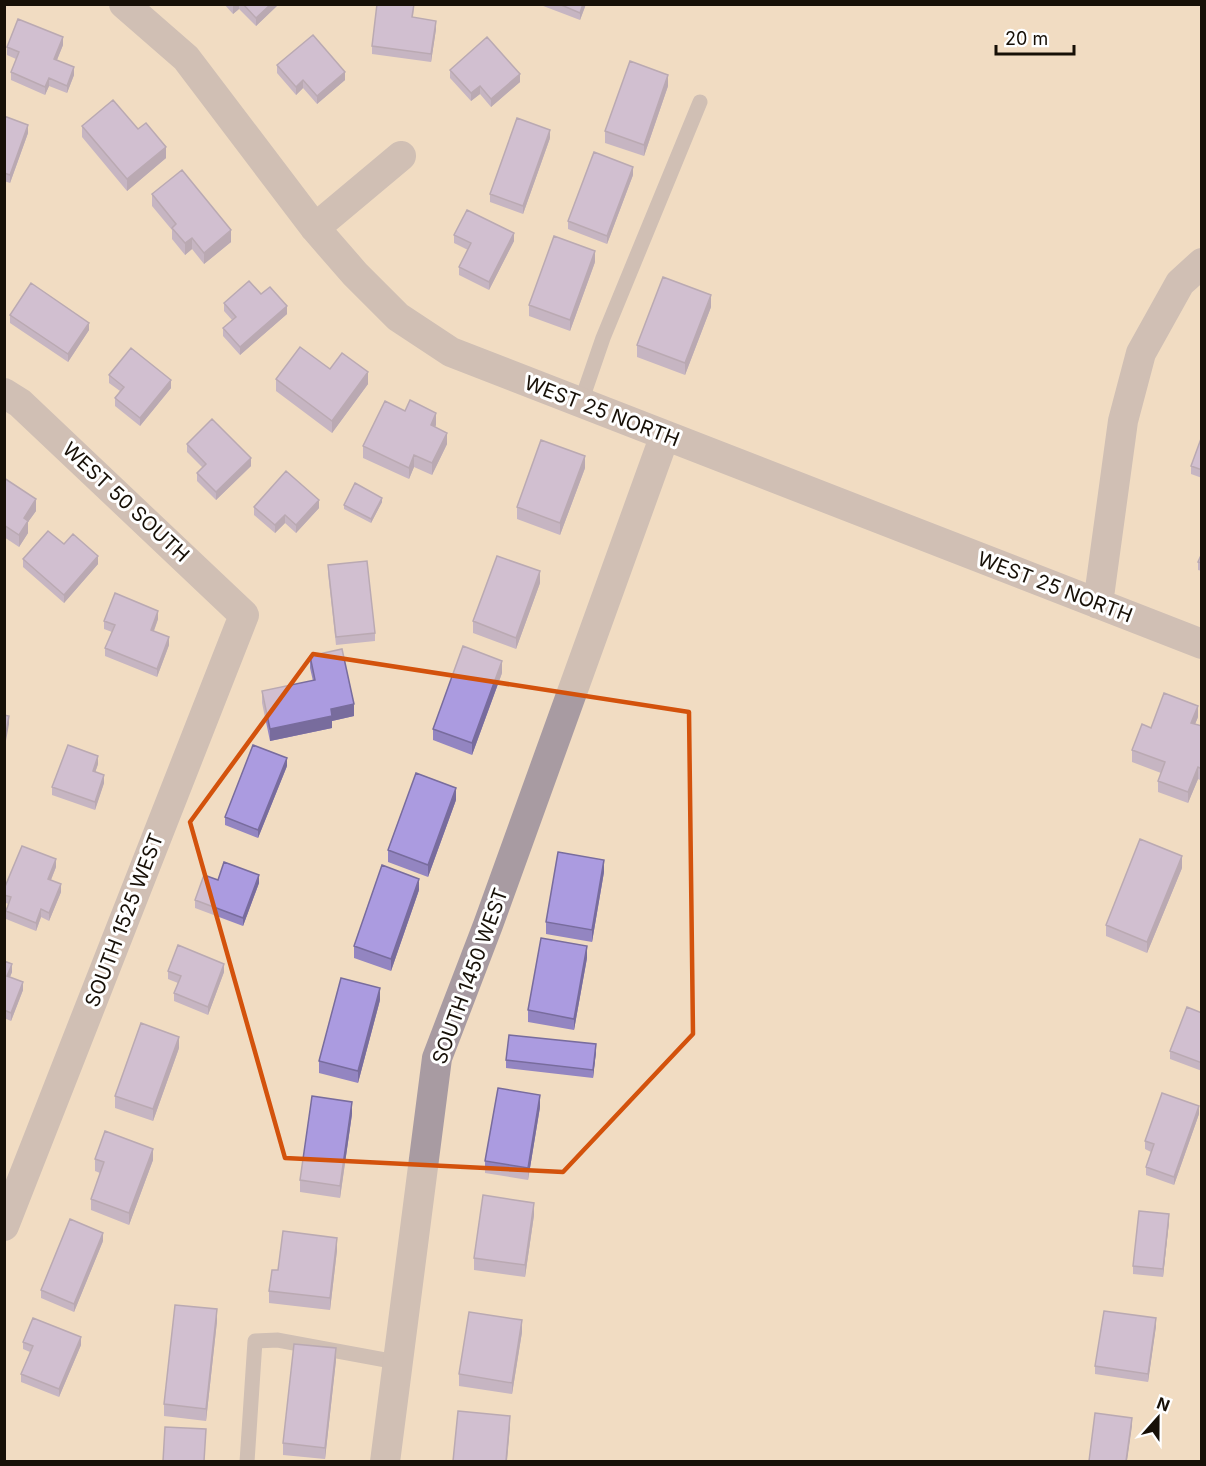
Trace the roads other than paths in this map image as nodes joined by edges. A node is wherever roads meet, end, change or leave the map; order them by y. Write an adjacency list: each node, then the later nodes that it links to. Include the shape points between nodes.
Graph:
1 (124, 4): 4 (street, WEST 25 NORTH, via 186,58)
2 (700, 102): 7 (lane, via 603,338)
3 (401, 156): 4 (street)
4 (315, 228): 7 (street, WEST 25 NORTH, via 398,316 451,352)
5 (1202, 263): 9 (street, via 1180,283 1142,353 1123,421)
6 (4, 393): 10 (street, WEST 50 SOUTH, via 20,402)
7 (581, 402): 8 (street, WEST 25 NORTH)
8 (665, 435): 9 (street, WEST 25 NORTH); 13 (street, SOUTH 1450 WEST, via 437,1058)
9 (1098, 604): 11 (street, WEST 25 NORTH)
10 (244, 615): 12 (street, SOUTH 1525 WEST)
11 (1202, 644)
12 (4, 1226)
13 (397, 1362): 14 (lane, via 278,1340 255,1341); 15 (street, SOUTH 1450 WEST)
14 (247, 1461)
15 (385, 1461)

